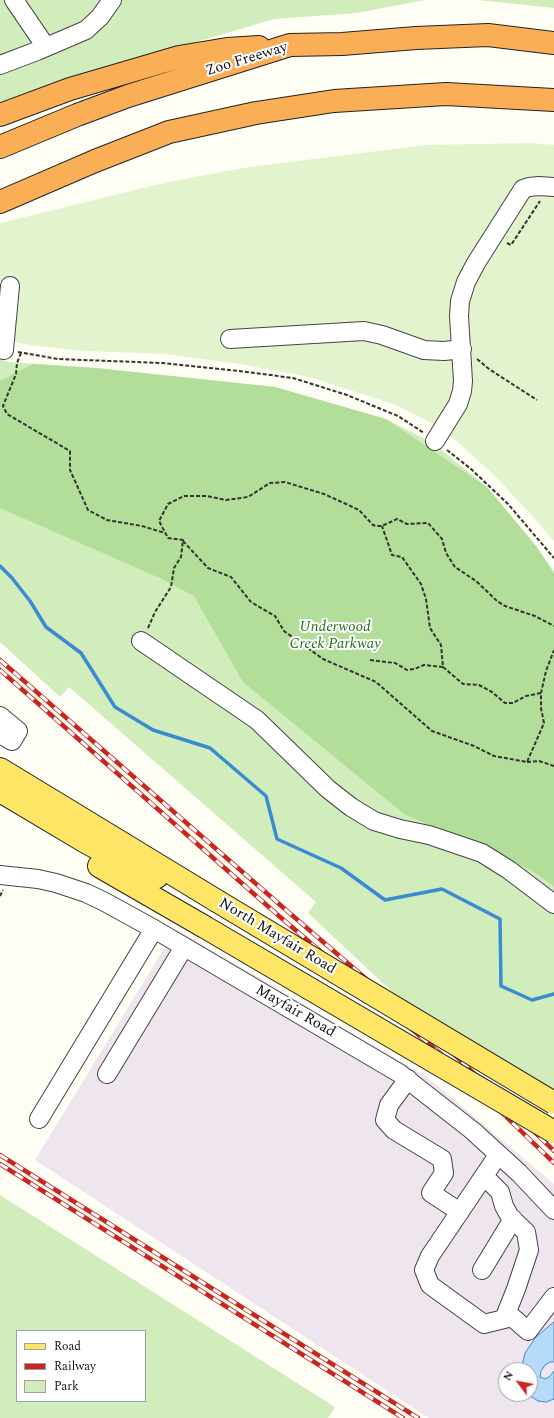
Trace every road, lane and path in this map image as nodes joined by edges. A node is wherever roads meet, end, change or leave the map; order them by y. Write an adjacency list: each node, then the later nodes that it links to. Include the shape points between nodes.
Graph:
1 (14, 0): 5 (street)
2 (112, 0): 5 (street, via 100,17 86,30)
3 (554, 43): 4 (highway, Zoo Freeway, via 488,35)
4 (290, 46): 8 (highway, via 228,49 179,57 70,89); 9 (highway, Zoo Freeway, via 128,96)
5 (46, 48): 6 (street)
6 (0, 65)
7 (554, 100): 11 (highway, via 438,94 334,101 256,113 169,132)
8 (0, 115)
9 (0, 147)
10 (548, 193): 12 (path, via 511,245); 15 (street, via 539,186 523,189 476,263 460,301)
11 (0, 202)
12 (502, 240)
13 (10, 286): 16 (street)
14 (230, 339): 15 (street, via 364,331 424,350 444,352)
15 (462, 349): 18 (path, via 470,351 489,369); 19 (street, via 462,391 458,404)
16 (2, 350): 17 (path)
17 (21, 353): 19 (path, via 58,359 162,363 293,378 347,395 398,416); 21 (path, via 16,374 3,406 7,414 70,451 70,470 88,510 107,520)
18 (538, 400)
19 (436, 441): 23 (path, via 508,504)
20 (382, 526): 21 (path, via 373,525 359,510 344,503 285,482 270,483 248,497 226,500 207,496 184,496 168,504 159,521); 24 (path, via 397,519 407,524 428,523 442,539 446,553 455,567 505,606 535,616); 28 (path, via 392,556 402,557 421,584 430,628 440,645)
21 (165, 533): 22 (path, via 168,538)
22 (183, 540): 25 (path, via 181,557 174,568 171,587); 32 (path, via 208,568 231,577 251,602 275,616 284,631 323,659 376,682 432,731 494,756)
23 (554, 558)
24 (554, 626)
25 (141, 641): 40 (street, via 257,720 328,789 351,807 374,821 482,852)
26 (554, 650): 29 (path)
27 (370, 660): 28 (path, via 394,662 407,670 424,665)
28 (443, 667): 29 (path, via 463,684 479,685 505,703 513,703 526,696)
29 (541, 693): 32 (path, via 544,723)
30 (0, 716): 31 (street, via 18,731 12,741)
31 (0, 734)
32 (527, 762): 33 (path, via 539,761)
33 (554, 766)
34 (0, 769): 39 (main road, North Mayfair Road)
35 (0, 791): 39 (main road, via 124,863)
36 (0, 808): 47 (main road, North Mayfair Road, bridge)
37 (3, 881): 38 (path); 41 (street, Mayfair Road, via 38,879 72,888 103,901)
38 (0, 896)
39 (214, 899): 45 (main road, North Mayfair Road, bridge)
40 (554, 904)
41 (154, 929): 42 (street, Mayfair Road); 46 (street)
42 (184, 947): 43 (street); 44 (street, Mayfair Road)
43 (107, 1074)
44 (408, 1079): 48 (street, Mayfair Road, via 473,1131); 51 (street, via 389,1105 385,1120 394,1130 442,1159 444,1173 431,1193)
45 (554, 1103)
46 (39, 1119)
47 (554, 1132)
48 (498, 1155): 49 (street); 50 (street, Mayfair Road)
49 (484, 1176): 51 (street); 52 (street, via 500,1192 504,1206)
50 (554, 1210)
51 (460, 1212): 55 (street, via 430,1256 424,1270 430,1286 484,1324)
52 (513, 1219): 53 (street); 55 (street, via 526,1232 528,1250)
53 (482, 1270)
54 (554, 1297): 55 (street, via 528,1331 512,1317)
55 (504, 1319)

